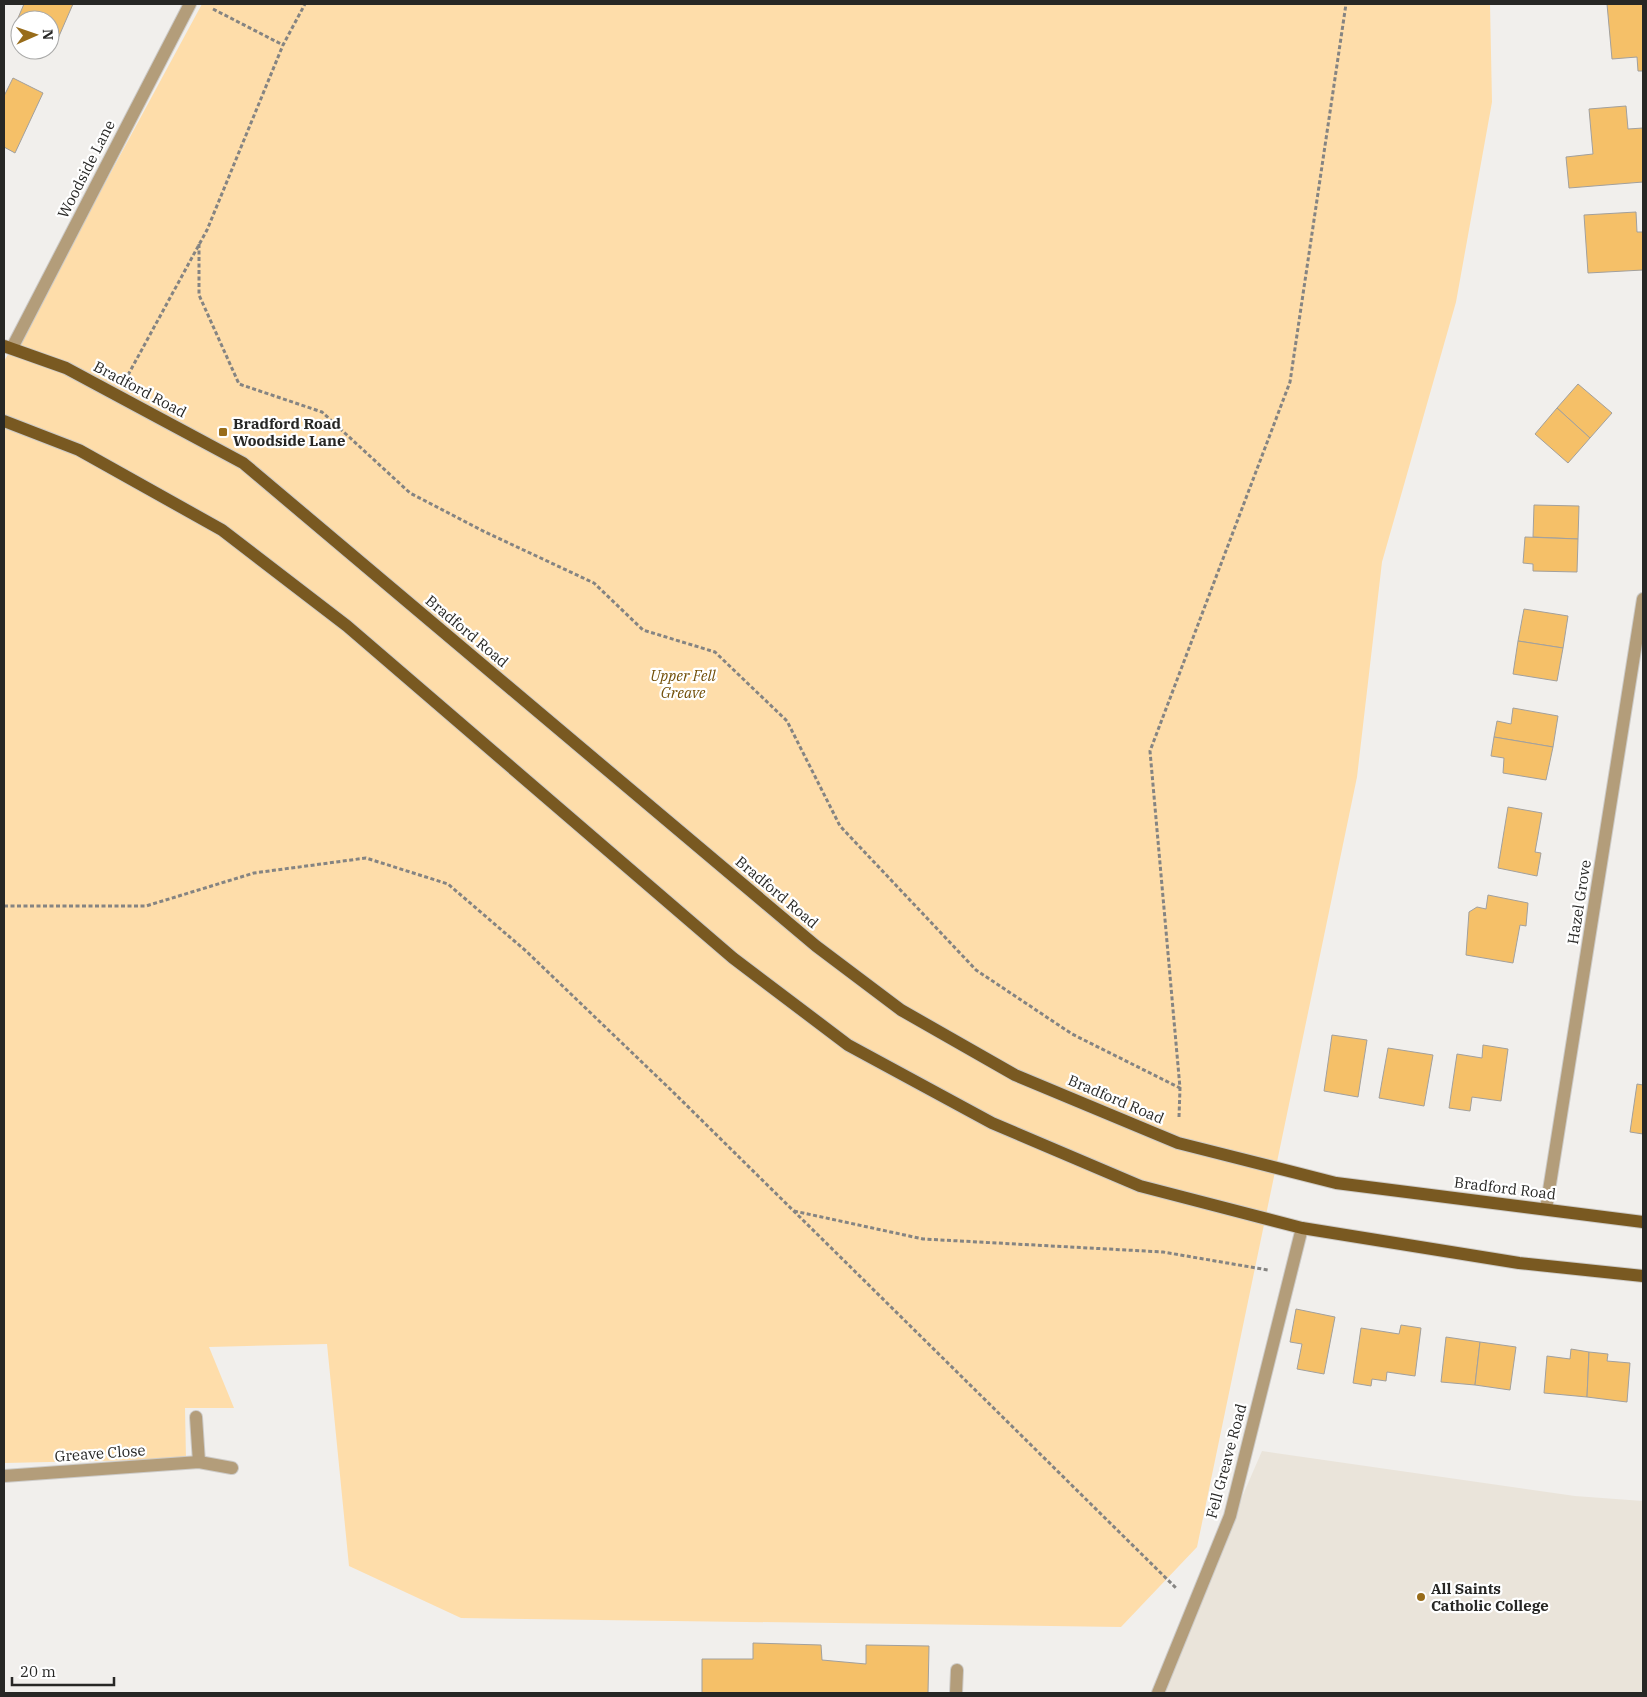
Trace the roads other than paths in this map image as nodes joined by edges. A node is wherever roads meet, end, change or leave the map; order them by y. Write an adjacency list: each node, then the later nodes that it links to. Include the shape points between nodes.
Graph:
1 (190, 4): 2 (street, Woodside Lane)
2 (8, 347): 5 (main road, Bradford Road, via 66,368 243,463 816,946 901,1010 1015,1075 1178,1143 1336,1183)
3 (4, 421): 7 (main road, via 79,450 222,530 347,626 733,958 848,1045 992,1123 1140,1186)
4 (1643, 599): 5 (street, Hazel Grove)
5 (1546, 1209): 6 (main road, Bradford Road)
6 (1643, 1222)
7 (1302, 1228): 8 (main road, via 1519,1264); 15 (street, Fell Greave Road, via 1230,1516)
8 (1643, 1276)
9 (196, 1416): 10 (street)
10 (199, 1462): 11 (street, Greave Close); 12 (street, Greave Close)
11 (232, 1468)
12 (4, 1476)
13 (957, 1670): 14 (street)
14 (956, 1693)
15 (1158, 1693)

